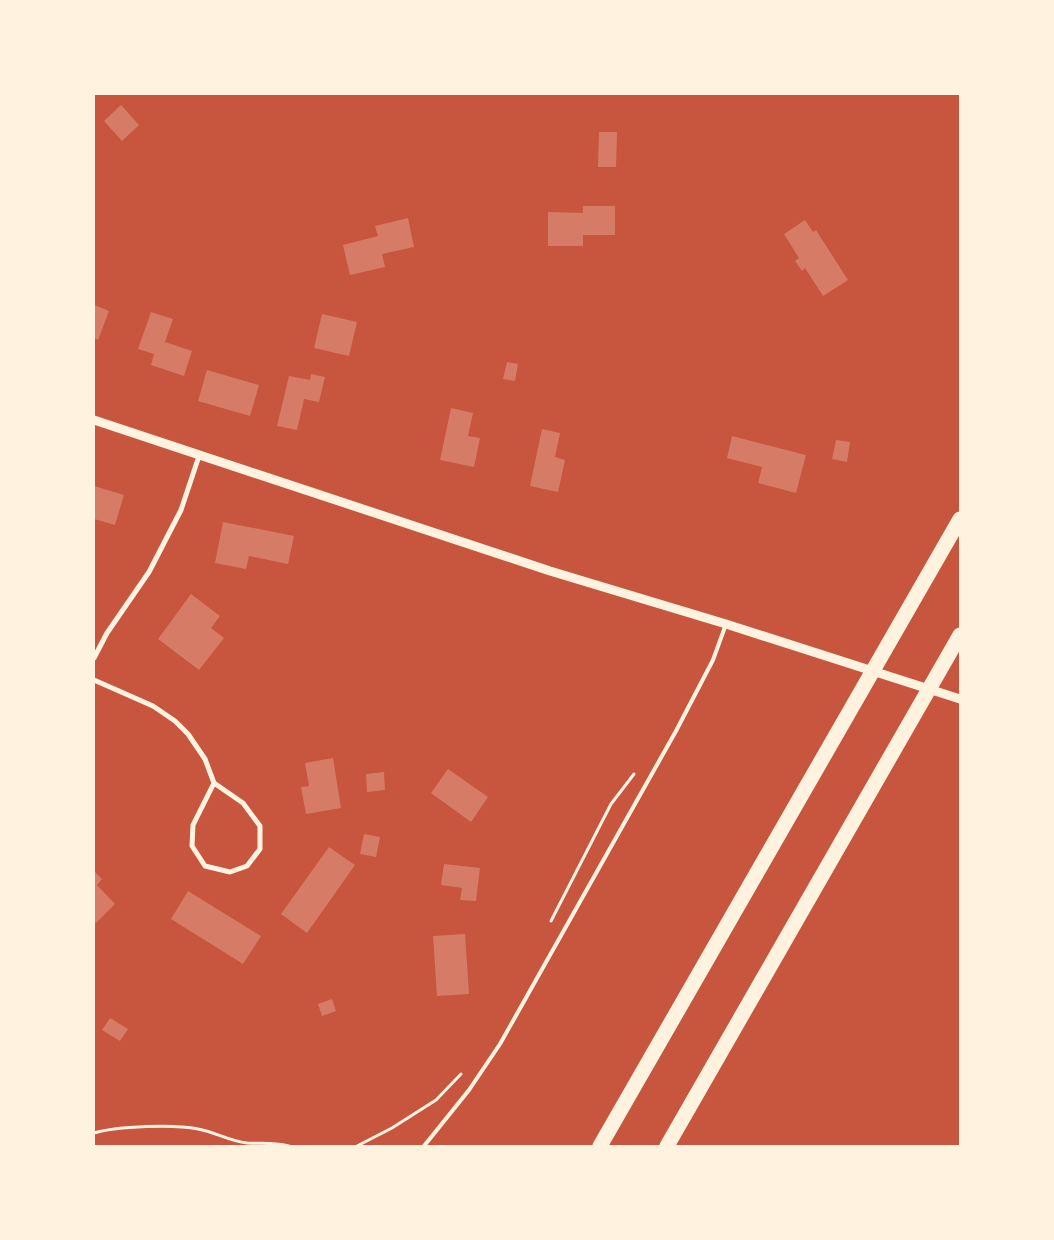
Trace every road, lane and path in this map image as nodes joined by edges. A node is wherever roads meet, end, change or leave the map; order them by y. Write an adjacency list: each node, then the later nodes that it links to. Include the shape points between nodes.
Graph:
1 (94, 420): 2 (street)
2 (199, 456): 4 (street, via 550,571); 6 (street, via 181,510 149,572 107,633)
3 (960, 519): 17 (highway)
4 (726, 624): 8 (street); 16 (lane, via 713,660 676,731 500,1044 469,1090)
5 (960, 635): 18 (highway)
6 (94, 658)
7 (94, 680): 10 (street, via 153,706 175,720 205,759)
8 (960, 699)
9 (638, 769): 11 (path, via 611,804)
10 (214, 782): 10 (street, via 243,803 260,826 260,849 247,866 230,872 206,866 192,846 193,825)
11 (548, 927)
12 (464, 1072): 15 (path, via 436,1100)
13 (94, 1133): 14 (path, via 160,1127 199,1129 246,1143 270,1142)
14 (289, 1146)
15 (357, 1146)
16 (424, 1146)
17 (600, 1146)
18 (667, 1146)

